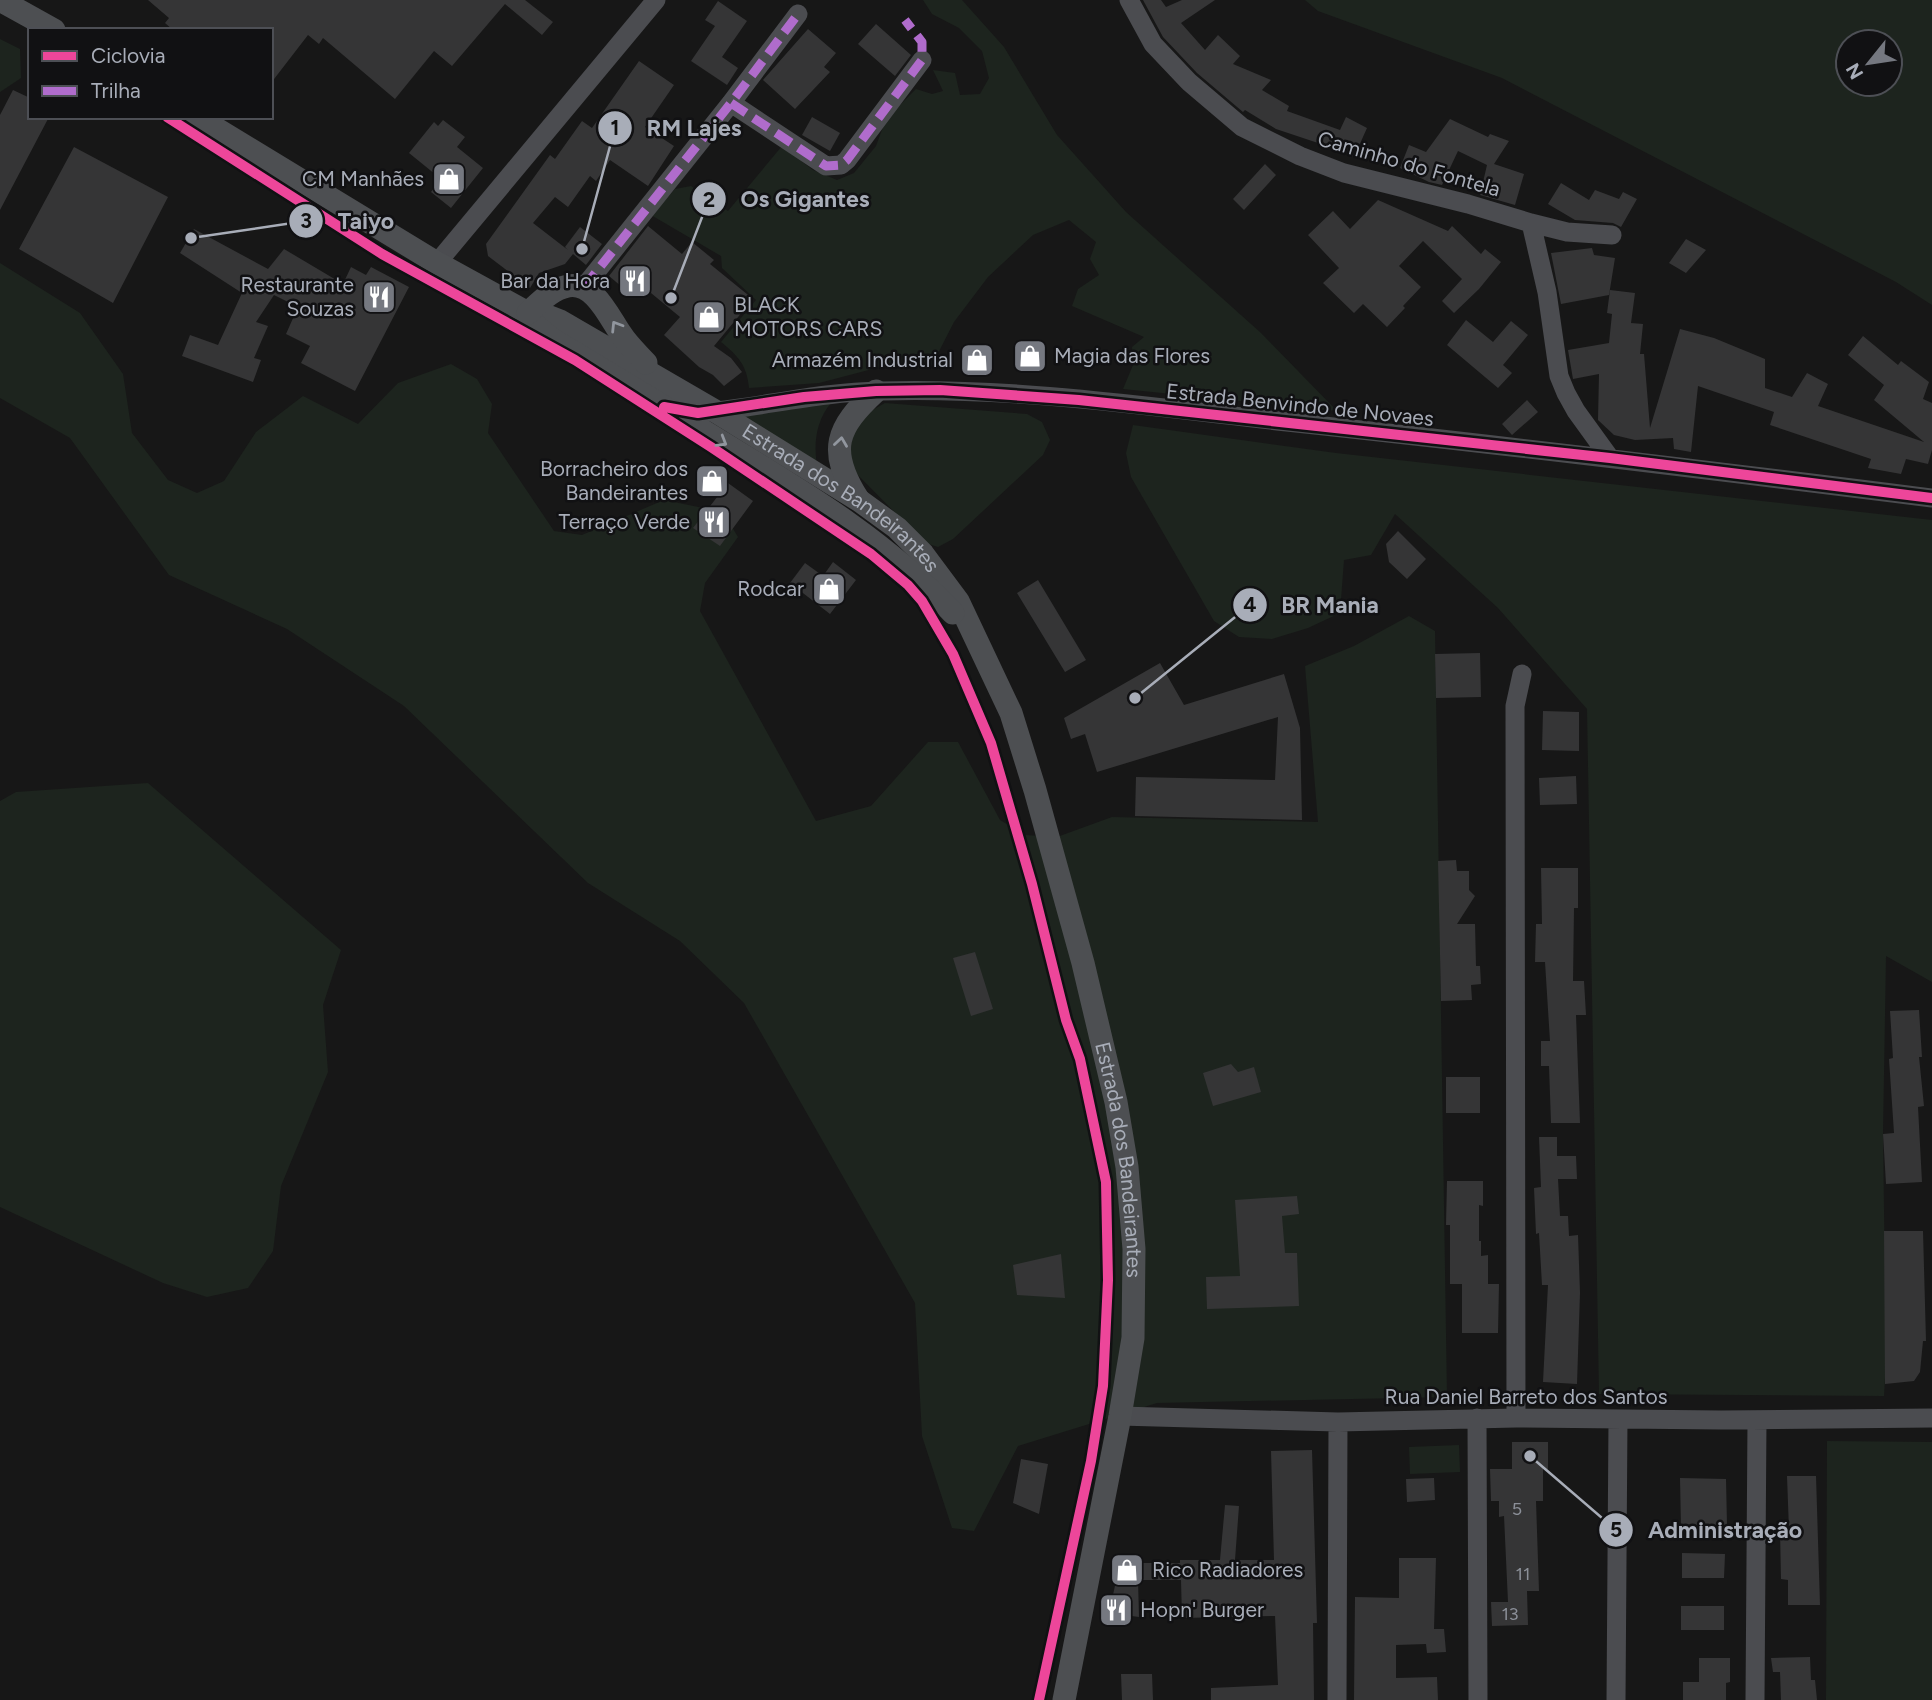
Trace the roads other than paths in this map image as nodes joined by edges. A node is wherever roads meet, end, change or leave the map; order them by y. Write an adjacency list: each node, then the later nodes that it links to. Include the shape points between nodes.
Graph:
1 (0, 0): 5 (main road)
2 (655, 0): 11 (street)
3 (1129, 0): 9 (street, Caminho do Fontela, via 1153,44 1242,127 1344,173)
4 (799, 14): 7 (street)
5 (50, 28)
6 (922, 60): 7 (street, via 847,160 833,167)
7 (731, 103): 12 (street)
8 (201, 119): 11 (main road, Estrada dos Bandeirantes)
9 (1531, 223): 10 (street, Caminho do Fontela, via 1567,232); 18 (street, via 1559,376)
10 (1612, 235)
11 (437, 263): 13 (main road, Estrada dos Bandeirantes)
12 (584, 287): 13 (main road, via 560,288); 14 (main road, one-way to 12)
13 (528, 313): 14 (main road, Estrada dos Bandeirantes, via 560,321); 16 (main road, Estrada dos Bandeirantes, via 552,338)
14 (660, 379): 17 (main road, Estrada dos Bandeirantes)
15 (876, 391): 17 (street, Estrada Benvindo de Novaes); 18 (street, Estrada Benvindo de Novaes, via 940,390 1079,400); 20 (main road, one-way to 15, via 846,480 839,447 848,420)
16 (664, 407): 17 (street, Estrada Benvindo de Novaes); 21 (main road, Estrada dos Bandeirantes, one-way to 21, via 841,517 924,582)
17 (715, 411): 20 (main road, Estrada dos Bandeirantes)
18 (1610, 458): 19 (street, Estrada Benvindo de Novaes)
19 (1932, 498)
20 (860, 501): 21 (main road, Estrada dos Bandeirantes, via 923,554 958,601)
21 (975, 636): 23 (main road, Estrada dos Bandeirantes, via 1022,743 1116,1102 1134,1249 1133,1338)
22 (1522, 674): 25 (street, via 1515,706)
23 (1120, 1416): 29 (street, Rua Daniel Barreto dos Santos); 30 (main road, Estrada dos Bandeirantes)
24 (1477, 1418): 25 (street, Rua Daniel Barreto dos Santos); 29 (street, Rua Daniel Barreto dos Santos); 32 (street)
25 (1516, 1418): 27 (street, Rua Daniel Barreto dos Santos)
26 (1932, 1418): 28 (street, Rua Daniel Barreto dos Santos)
27 (1618, 1419): 28 (street, Rua Daniel Barreto dos Santos); 33 (street)
28 (1757, 1420): 34 (street)
29 (1338, 1422): 31 (street)
30 (1064, 1700)
31 (1338, 1700)
32 (1478, 1700)
33 (1616, 1700)
34 (1755, 1700)

